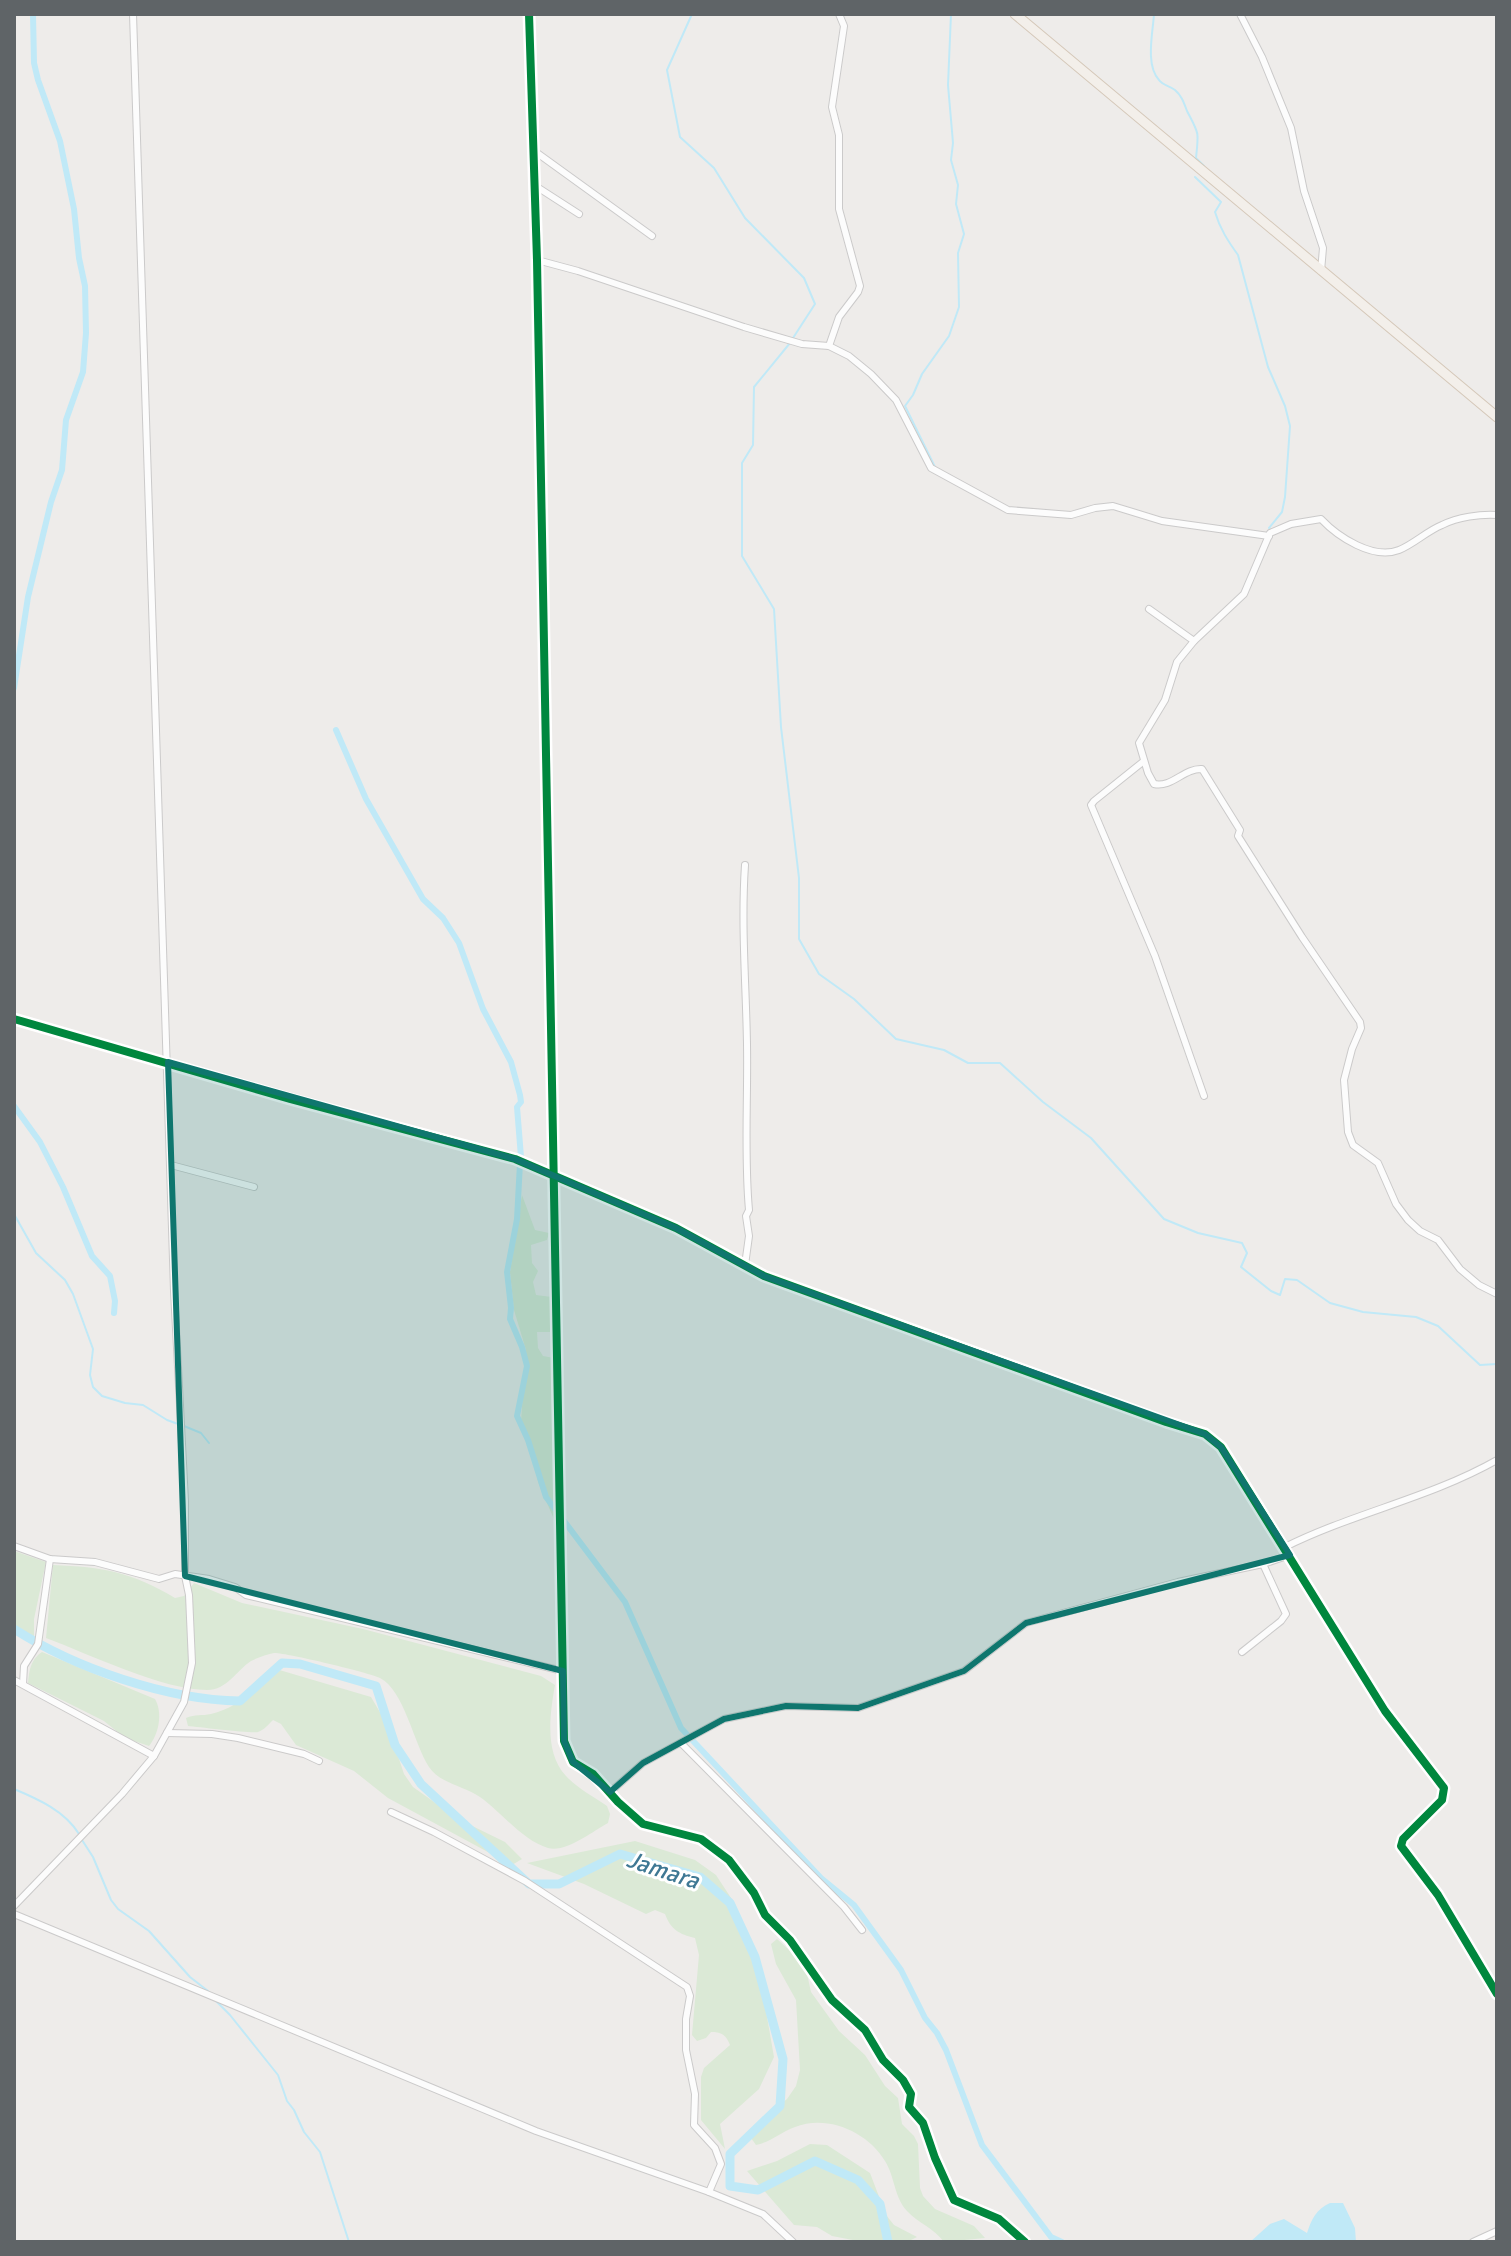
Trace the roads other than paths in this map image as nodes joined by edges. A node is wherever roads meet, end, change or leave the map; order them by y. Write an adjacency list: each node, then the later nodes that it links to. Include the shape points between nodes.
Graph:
1 (133, 14): 21 (street)
2 (529, 14): 6 (street)
3 (839, 14): 12 (street, via 844,26 832,107 839,135 837,186 860,286 839,317)
4 (1015, 14): 11 (main road)
5 (1240, 14): 11 (street, via 1291,128 1323,248)
6 (533, 150): 7 (street); 9 (street)
7 (534, 185): 8 (street); 10 (street)
8 (579, 214)
9 (652, 236)
10 (537, 260): 12 (street, via 744,327); 24 (street)
11 (1322, 272): 13 (main road)
12 (829, 346): 15 (street, via 849,356 896,400 931,468 1008,510 1071,515 1113,506 1162,521)
13 (1497, 417)
14 (1497, 515): 15 (street, via 1443,524 1397,551 1377,551 1350,541 1321,519 1280,527)
15 (1269, 536): 17 (street, via 1244,594)
16 (1149, 609): 17 (street)
17 (1194, 641): 18 (street, via 1177,662 1165,700 1139,743)
18 (1144, 761): 22 (street, via 1091,805 1155,956); 27 (street, via 1154,784 1163,786 1202,769 1240,830 1238,836 1360,1022 1344,1080 1353,1145 1378,1163 1408,1220 1438,1240 1467,1275)
19 (745, 865): 26 (street)
20 (14, 1019): 21 (street)
21 (168, 1062): 23 (street); 24 (street)
22 (1204, 1096)
23 (171, 1165): 25 (street); 34 (street)
24 (553, 1174): 26 (street); 36 (street)
25 (254, 1187)
26 (745, 1265): 30 (street, via 1205,1434 1221,1447)
27 (1497, 1294)
28 (1497, 1460): 30 (street, via 1452,1483)
29 (14, 1546): 32 (street)
30 (1285, 1547): 31 (street)
31 (1290, 1555): 33 (street); 48 (street, via 1385,1711 1444,1788 1442,1800 1401,1846 1438,1895)
32 (50, 1559): 34 (street, via 95,1562 159,1579); 38 (street, via 38,1644 24,1666)
33 (1263, 1564): 35 (street, via 1286,1614); 40 (street, via 1026,1623 964,1671 858,1708 786,1706 748,1713 717,1722)
34 (185, 1576): 36 (street); 39 (street, via 192,1663 184,1702)
35 (1242, 1652)
36 (563, 1671): 43 (street, via 564,1741 573,1762)
37 (14, 1680): 38 (street)
38 (23, 1684): 41 (street)
39 (167, 1733): 41 (street); 42 (street, via 238,1738)
40 (681, 1743): 43 (street, via 635,1768); 47 (street)
41 (154, 1756): 45 (street)
42 (319, 1761)
43 (610, 1792): 52 (street, via 643,1824 701,1839 729,1860 832,2000 853,2016 903,2080 911,2094 909,2107 923,2123 954,2200 999,2219)
44 (391, 1812): 49 (street, via 525,1881 687,1987 686,2050 695,2094 694,2125 715,2148 721,2164)
45 (14, 1906)
46 (14, 1914): 49 (street, via 536,2131)
47 (862, 1930)
48 (1497, 1994)
49 (709, 2192): 51 (street, via 763,2214)
50 (1497, 2231): 53 (street)
51 (793, 2242)
52 (1025, 2242)
53 (1473, 2242)

